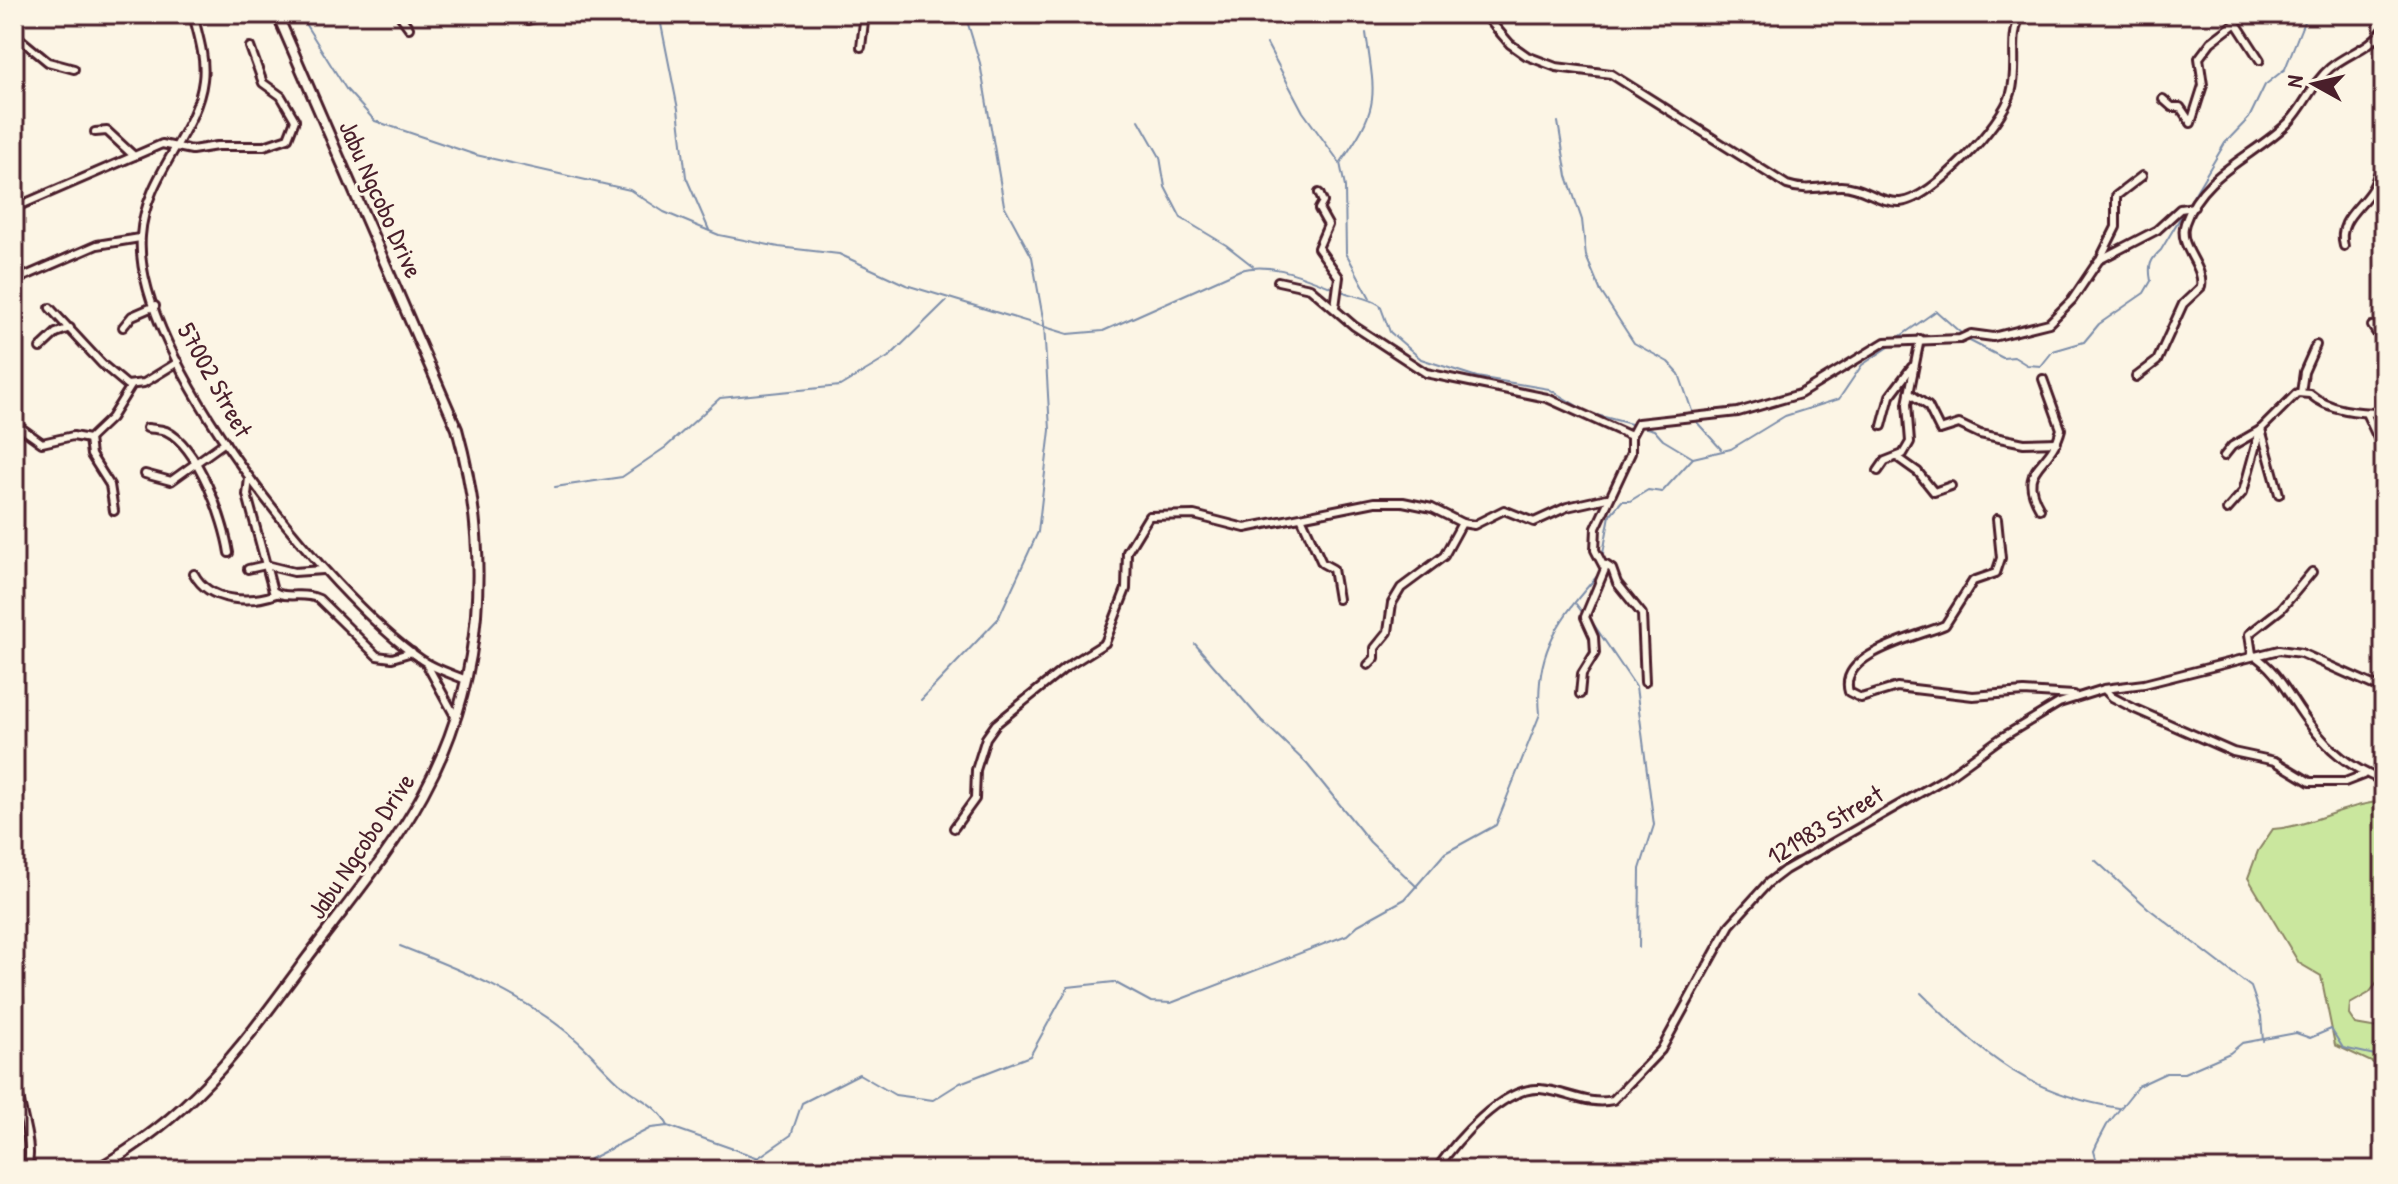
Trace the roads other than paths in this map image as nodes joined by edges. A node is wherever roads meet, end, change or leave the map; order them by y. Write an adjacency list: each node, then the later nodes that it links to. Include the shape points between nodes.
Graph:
1 (193, 14): 22 (street, 57002 Street, via 203,79)
2 (277, 14): 90 (main road, Jabu Ngcobo Drive, via 457,429 473,493 479,568)
3 (399, 14): 13 (street)
4 (552, 14): 11 (street)
5 (865, 14): 17 (street)
6 (1676, 14): 7 (street)
7 (1723, 14)
8 (2021, 14): 10 (street, via 2014,37 2014,82 2003,110 1935,188 1898,202 1848,186 1806,190 1787,185 1611,74 1556,67 1527,56)
9 (2236, 14): 12 (street)
10 (1486, 15)
11 (528, 17)
12 (2236, 23): 18 (street); 20 (street, via 2199,58 2203,85 2191,123 2180,107)
13 (409, 28)
14 (2383, 32): 28 (street, via 2331,68 2285,125 2222,171)
15 (14, 34): 19 (street, via 48,62)
16 (250, 47): 22 (street, via 263,83 281,96 295,120 292,135 264,146 192,150)
17 (861, 47)
18 (2260, 60)
19 (74, 69)
20 (2163, 99)
21 (95, 132): 23 (street, via 107,131)
22 (175, 145): 23 (street, via 162,144); 29 (street, 57002 Street, via 151,190)
23 (134, 156): 27 (street)
24 (2384, 165): 30 (street, via 2372,189 2350,213)
25 (2142, 176): 31 (street, via 2116,196 2116,227)
26 (1319, 193): 36 (street, via 1319,209 1328,225 1318,248 1339,277)
27 (14, 208)
28 (2192, 208): 31 (street, via 2180,209 2157,230); 46 (street, via 2183,235 2201,287 2183,304 2157,361)
29 (140, 238): 32 (street, via 97,245); 34 (street, 57002 Street)
30 (2344, 246)
31 (2099, 260): 40 (street, via 2049,323 1993,337)
32 (14, 281)
33 (1278, 281): 36 (street, via 1310,288)
34 (155, 306): 38 (street, via 132,316); 44 (street, 57002 Street)
35 (50, 308): 39 (street)
36 (1336, 311): 56 (street, via 1426,373 1547,398)
37 (2372, 326): 41 (street)
38 (123, 327)
39 (70, 328): 43 (street); 48 (street)
40 (1920, 339): 45 (street); 56 (street, via 1893,342 1800,394 1738,412)
41 (2384, 344)
42 (2316, 345): 50 (street)
43 (40, 348)
44 (178, 362): 48 (street); 59 (street, 57002 Street)
45 (1914, 365): 49 (street); 54 (street, via 1890,396)
46 (2136, 377)
47 (2043, 379): 60 (street, via 2061,425)
48 (131, 386): 58 (street, via 111,418)
49 (1909, 393): 60 (street, via 1928,406 1940,430 1959,424 2024,443); 63 (street, via 1910,442)
50 (2301, 393): 51 (street); 57 (street, via 2290,396)
51 (2366, 413): 52 (street); 61 (street)
52 (2384, 413)
53 (14, 423): 58 (street, via 42,443 73,436)
54 (1882, 426)
55 (147, 428): 64 (street, via 168,433 182,444)
56 (1634, 430): 70 (street, via 1631,453)
57 (2260, 430): 62 (street); 69 (street); 72 (street, via 2243,492)
58 (89, 439): 73 (street, via 91,455 108,481)
59 (225, 442): 64 (street); 67 (street, 57002 Street)
60 (2057, 442): 71 (street, via 2029,479)
61 (2384, 451)
62 (2224, 456)
63 (1897, 457): 65 (street); 68 (street, via 1934,492)
64 (194, 465): 66 (street, via 167,482); 77 (street, via 218,510)
65 (1878, 471)
66 (145, 474)
67 (249, 478): 79 (street, via 247,495); 81 (street, 57002 Street)
68 (1951, 486)
69 (2279, 494)
70 (1607, 498): 76 (street, via 1534,522 1508,509 1481,524); 78 (street, via 1596,528)
71 (2040, 509)
72 (2227, 510)
73 (114, 511)
74 (1302, 519): 76 (street, via 1359,505 1403,502 1432,508); 85 (street, via 1322,563 1333,569); 99 (street, via 1240,528 1194,515 1149,516 1127,552 1126,589 1109,637 996,724 977,766 975,799)
75 (1997, 519): 95 (street, via 2001,558 1996,573 1973,581 1945,625 1902,639 1851,670 1849,692 1861,698 1892,687 1973,696)
76 (1462, 523): 89 (street, via 1444,556 1396,595 1388,632)
77 (229, 553)
78 (1602, 561): 91 (street, via 1642,614); 94 (street, via 1604,576 1585,614 1595,653 1582,674)
79 (266, 565): 80 (street); 81 (street, via 294,572); 84 (street)
80 (248, 569)
81 (323, 570): 86 (street, 57002 Street)
82 (2312, 572): 87 (street, via 2281,609 2249,634)
83 (194, 574): 84 (street, via 204,587 240,601)
84 (276, 594): 86 (street, via 319,599 377,656)
85 (1338, 599)
86 (412, 652): 88 (street, 57002 Street)
87 (2252, 654): 92 (street, 121983 Street, via 2144,684); 93 (street, 121983 Street, via 2294,651); 97 (street, via 2273,670 2324,745)
88 (424, 662): 90 (street, 57002 Street); 96 (street)
89 (1368, 665)
90 (466, 680): 96 (main road, Jabu Ngcobo Drive)
91 (1645, 682)
92 (2104, 689): 95 (street, 121983 Street); 97 (street, via 2135,709 2233,752 2275,761 2310,782 2345,782)
93 (2384, 690)
94 (1580, 694)
95 (2078, 695): 103 (street, 121983 Street, via 1768,883 1730,925 1661,1050 1613,1100 1588,1101 1541,1089 1501,1101)
96 (456, 718): 102 (main road, Jabu Ngcobo Drive, via 404,827 235,1054 162,1128)
97 (2363, 775): 98 (street)
98 (2384, 781)
99 (954, 828)
100 (14, 978): 101 (street, via 17,1087 29,1153)
101 (27, 1170)
102 (95, 1170)
103 (1436, 1170)

